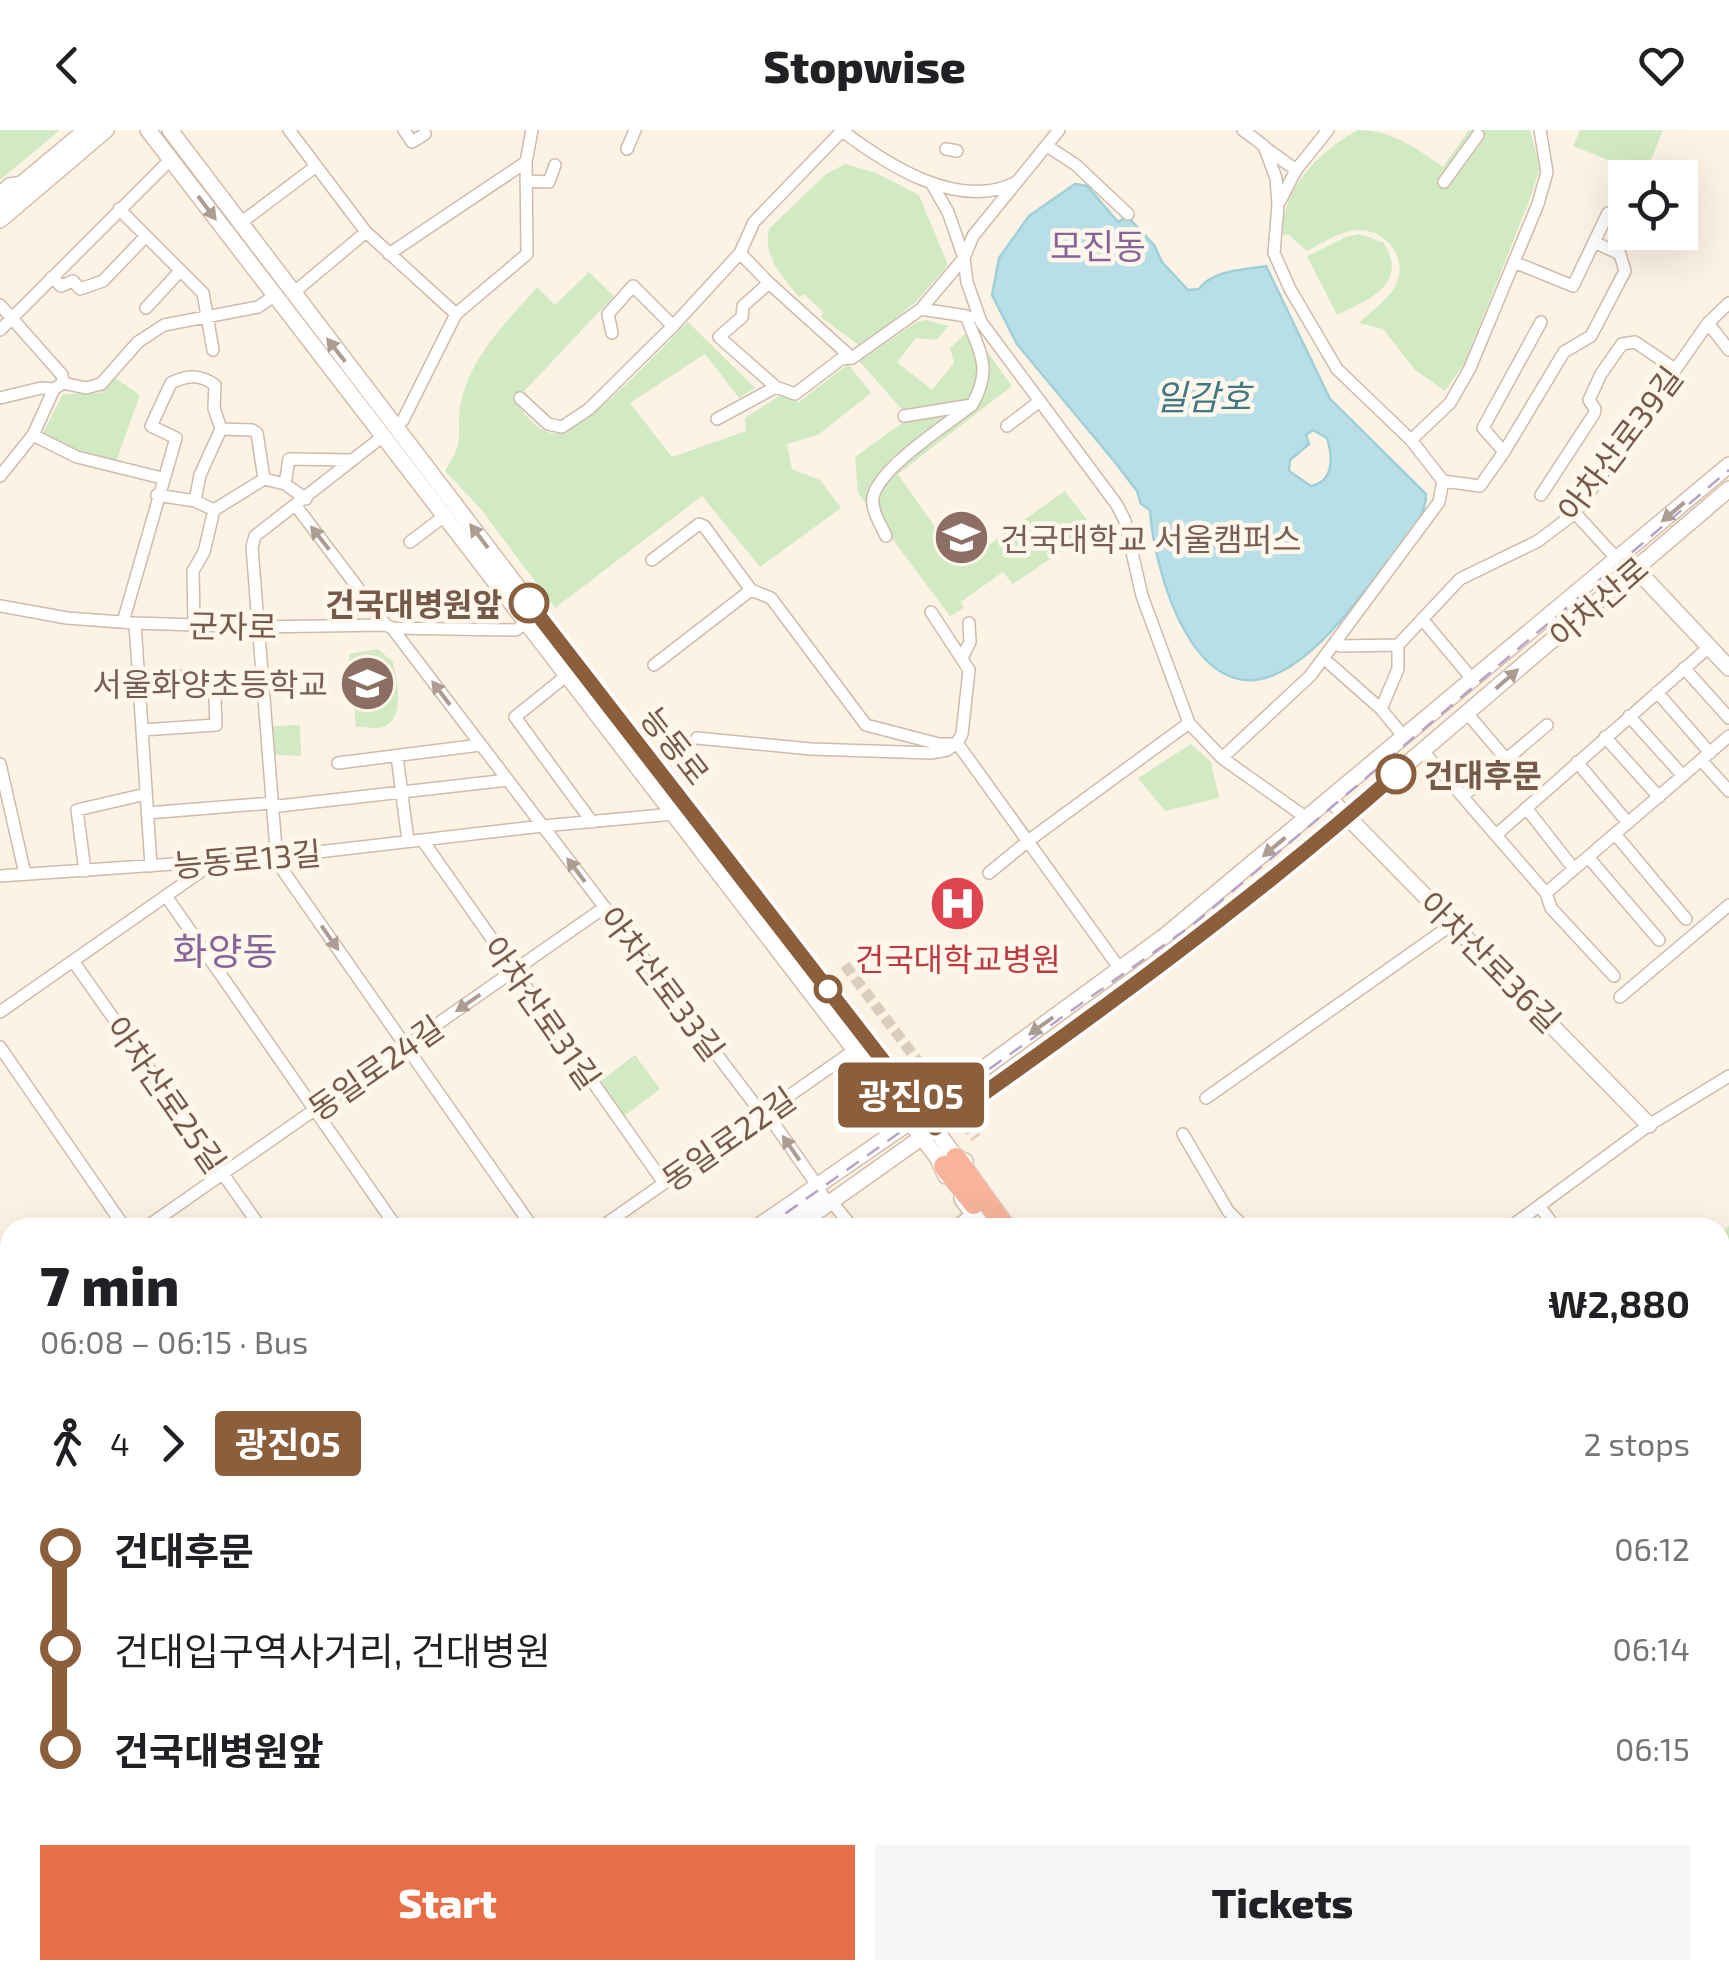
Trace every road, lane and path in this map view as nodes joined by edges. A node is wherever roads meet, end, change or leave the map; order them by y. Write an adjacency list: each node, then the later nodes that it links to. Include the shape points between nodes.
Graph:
1 (148, 130): 18 (main road, 능동로)
2 (170, 130): 35 (main road, 능동로)
3 (290, 130): 21 (street)
4 (404, 130): 13 (street, via 412,142)
5 (532, 130): 19 (street)
6 (635, 130): 17 (street)
7 (842, 130): 27 (street); 40 (street, via 754,222)
8 (1060, 130): 15 (street)
9 (1243, 130): 16 (street)
10 (1328, 130): 22 (street)
11 (1540, 130): 42 (street, via 1547,172)
12 (98, 131): 24 (main road); 34 (main road)
13 (425, 134)
14 (1478, 135): 26 (street)
15 (1046, 146): 25 (street); 33 (street)
16 (1264, 146): 22 (street); 30 (street)
17 (627, 149)
18 (170, 160): 31 (street); 47 (main road, 능동로, one-way to 47)
19 (526, 162): 23 (street); 39 (street)
20 (555, 165): 23 (street, via 549,182)
21 (315, 167): 35 (street); 36 (street)
22 (1296, 170): 30 (street)
23 (526, 181): 52 (street, via 527,254)
24 (24, 182): 28 (street); 29 (main road)
25 (1018, 182): 27 (street, via 994,190); 41 (street)
26 (1444, 182)
27 (933, 186): 41 (street)
28 (0, 192)
29 (0, 202)
30 (1278, 205): 78 (street, via 1274,253 1290,289 1336,369)
31 (120, 209): 37 (street); 44 (street)
32 (1608, 213): 38 (street)
33 (1128, 214)
34 (0, 220)
35 (239, 224): 46 (main road, 능동로)
36 (366, 232): 39 (street); 46 (street)
37 (146, 236): 43 (street); 44 (street, via 104,281 80,289)
38 (1594, 242): 42 (street, via 1573,286); 79 (street, via 1620,254 1625,271 1591,336 1564,352)
39 (389, 254): 52 (street)
40 (740, 254): 45 (street); 59 (street)
41 (964, 258): 51 (street); 56 (street)
42 (1514, 262): 78 (street, via 1450,403)
43 (180, 270): 50 (street); 53 (street, via 203,293)
44 (52, 277): 55 (street)
45 (769, 284): 64 (street); 67 (street, via 719,337)
46 (292, 294): 76 (main road, 능동로, one-way to 46)
47 (274, 296): 53 (street, via 258,307); 76 (main road, 능동로)
48 (1729, 303): 58 (street, 아차산로39길)
49 (0, 305): 55 (street)
50 (146, 308)
51 (921, 309): 54 (street); 64 (street)
52 (456, 314): 76 (street, via 403,420)
53 (209, 315): 62 (street); 66 (street, via 144,337 101,384)
54 (966, 316): 56 (street); 71 (street, via 985,368)
55 (11, 319): 60 (street); 66 (street, via 62,375)
56 (981, 322): 70 (street)
57 (1541, 322): 79 (street, via 1484,428)
58 (1708, 323): 63 (street); 65 (street, 아차산로39길)
59 (672, 326): 61 (street, via 633,286 608,314); 69 (street, via 589,409 562,427 548,424)
60 (0, 330)
61 (612, 333)
62 (213, 350)
63 (1729, 350)
64 (844, 354): 67 (street, via 795,394)
65 (1675, 369): 90 (street, via 1634,342 1622,344 1588,400 1594,414); 94 (street, 아차산로39길)
66 (58, 386): 68 (street); 77 (street)
67 (776, 387): 73 (street)
68 (0, 398)
69 (520, 398)
70 (1040, 401): 74 (street); 127 (street, via 1125,520 1142,596)
71 (972, 405): 72 (street); 96 (street, via 883,479 873,504)
72 (904, 416)
73 (717, 419)
74 (1015, 424)
75 (221, 429): 84 (street, via 215,385 186,376 171,382 151,426 176,438); 85 (street, via 257,433); 91 (street)
76 (389, 432): 80 (street); 95 (main road, 능동로); 166 (main road, 능동로, one-way to 76)
77 (33, 435): 83 (street); 84 (street, via 77,456)
78 (1412, 440): 86 (street)
79 (1504, 452): 86 (street, via 1480,486)
80 (352, 460): 87 (street, via 288,459); 92 (street)
81 (1729, 465): 98 (main road, 아차산로, one-way to 98)
82 (1458, 470): 86 (street)
83 (0, 476)
84 (162, 478): 89 (street)
85 (264, 479): 87 (street); 93 (street)
86 (1443, 481): 139 (street, via 1439,502 1310,676)
87 (285, 484): 92 (street, 아차산로33길)
88 (1729, 489): 100 (main road, 아차산로)
89 (157, 494): 91 (street); 106 (street)
90 (1541, 496)
91 (195, 501): 93 (street)
92 (301, 502): 109 (street, via 255,536); 110 (street, 아차산로33길, one-way to 92)
93 (214, 510): 107 (street, via 193,572)
94 (1575, 512): 98 (street, 아차산로); 104 (street, 아차산로39길, via 1538,541 1460,579)
95 (443, 517): 97 (street); 108 (main road, 능동로)
96 (886, 536)
97 (410, 542)
98 (1617, 559): 100 (main road); 121 (main road, 아차산로)
99 (652, 560): 101 (street, via 698,524)
100 (1635, 568): 113 (main road); 124 (main road, 아차산로, one-way to 100)
101 (751, 590): 116 (street); 134 (street, via 771,598 866,725)
102 (0, 606): 106 (street, 군자로)
103 (930, 612): 114 (street)
104 (1422, 620): 111 (street, 아차산로39길); 121 (street)
105 (970, 622): 114 (street)
106 (129, 623): 107 (street, 군자로); 119 (street)
107 (194, 623): 109 (street, 군자로)
108 (524, 623): 110 (street, 군자로, via 516,630); 120 (main road, 능동로)
109 (257, 627): 110 (street, 군자로); 152 (street)
110 (389, 627): 135 (street, 아차산로33길, one-way to 110)
111 (1398, 645): 112 (street); 123 (street, via 1398,670)
112 (1340, 646)
113 (1709, 647): 117 (street); 118 (main road)
114 (962, 658): 134 (street, via 969,674)
115 (1330, 664): 123 (street)
116 (654, 665)
117 (1684, 668): 122 (street); 126 (street)
118 (1729, 668)
119 (138, 676): 129 (street); 129 (street, via 214,678 216,726)
120 (566, 676): 155 (main road, 능동로); 158 (street, via 514,717)
121 (1473, 680): 131 (main road, 아차산로)
122 (1656, 692): 125 (street); 138 (street)
123 (1381, 709): 131 (street)
124 (1467, 713): 136 (main road, 아차산로); 140 (street)
125 (1629, 716): 132 (street); 144 (street)
126 (1729, 718)
127 (1190, 722): 139 (street); 164 (street)
128 (1547, 724): 140 (street)
129 (142, 730): 148 (street)
130 (1729, 736): 138 (street)
131 (1404, 737): 151 (main road, 아차산로)
132 (1605, 737): 141 (street); 150 (street)
133 (697, 738): 134 (street, via 903,752 941,751)
134 (957, 743): 164 (street)
135 (480, 745): 137 (street); 145 (street, 아차산로33길)
136 (1424, 751): 149 (street); 156 (main road, 아차산로)
137 (397, 756): 142 (street); 147 (street)
138 (1705, 756): 144 (street); 146 (street)
139 (1222, 758): 157 (street)
140 (1506, 760): 149 (street)
141 (1577, 762): 153 (street); 159 (street)
142 (338, 763)
143 (0, 764): 173 (street)
144 (1683, 776): 150 (street)
145 (508, 780): 147 (street); 160 (street, 아차산로33길)
146 (1729, 791)
147 (402, 793): 152 (street); 165 (street)
148 (146, 794): 154 (street); 172 (street, via 77,810)
149 (1463, 796): 162 (street)
150 (1659, 796): 159 (street)
151 (1330, 800): 156 (main road, 아차산로36길); 157 (main road, 아차산로)
152 (272, 803): 154 (street); 168 (street)
153 (1526, 808): 162 (street); 171 (street)
154 (147, 814): 170 (street)
155 (674, 814): 158 (street, 능동로13길); 166 (main road, 능동로)
156 (1348, 817): 181 (main road, 아차산로36길); 198 (main road, 아차산로, via 1173,957)
157 (1308, 818): 184 (main road, 아차산로, one-way to 184)
158 (592, 822): 160 (street, 능동로13길)
159 (1628, 823): 161 (street)
160 (543, 826): 163 (street, 능동로13길); 179 (street, 아차산로33길, one-way to 160)
161 (1615, 834): 167 (street); 180 (street)
162 (1496, 836): 176 (street)
163 (423, 840): 165 (street, 능동로13길); 185 (street, 아차산로31길)
164 (1028, 840): 174 (street); 184 (street)
165 (408, 841): 168 (street, 능동로13길)
166 (704, 841): 191 (main road, 능동로); 196 (main road, 능동로)
167 (1588, 857): 171 (street); 182 (street)
168 (276, 858): 169 (street, 능동로13길); 189 (street, one-way to 189)
169 (200, 864): 170 (street, 능동로13길); 177 (street, via 200,872)
170 (151, 866): 172 (street, 능동로13길)
171 (1574, 869): 176 (street)
172 (85, 870): 173 (street, 능동로13길)
173 (26, 874): 175 (street, 능동로13길)
174 (989, 874)
175 (0, 876)
176 (1546, 893): 186 (street, via 1551,908)
177 (166, 896): 183 (street); 194 (street)
178 (1729, 905): 187 (street)
179 (605, 907): 185 (street, 동일로24길); 195 (street, 아차산로33길)
180 (1686, 918)
181 (1454, 923): 193 (street); 197 (main road, 아차산로36길)
182 (1659, 940)
183 (74, 961): 188 (street); 202 (street, 아차산로25길)
184 (1120, 969): 196 (main road, 아차산로, one-way to 196)
185 (514, 971): 189 (street, 동일로24길, one-way to 189); 203 (street, 아차산로31길)
186 (1614, 976)
187 (1620, 997)
188 (0, 1012)
189 (406, 1045): 194 (street, 동일로24길); 212 (street)
190 (0, 1047): 208 (street)
191 (856, 1049): 195 (street, 동일로22길); 196 (main road, 능동로)
192 (1729, 1076): 197 (street)
193 (1206, 1098)
194 (314, 1109): 202 (street, 동일로24길); 211 (street)
195 (764, 1113): 203 (street, 동일로22길); 204 (street, 아차산로33길, one-way to 195)
196 (917, 1117): 198 (main road, 능동로); 200 (main road, 아차산로)
197 (1649, 1125): 206 (street)
198 (929, 1132): 200 (main road, 아차산로); 201 (main road, 능동로)
199 (1183, 1134): 223 (street)
200 (891, 1147): 204 (main road, 아차산로); 205 (main road, 아차산로); 215 (main road)
201 (950, 1162): 207 (main road, 능동로, via 946,1178); 220 (highway, 능동로); 221 (highway); 222 (main road, 능동로, via 965,1161)
202 (223, 1174): 209 (street, 동일로24길); 210 (street, 아차산로25길)
203 (664, 1183): 213 (street, 동일로22길)
204 (817, 1185): 214 (main road, 아차산로)
205 (832, 1201): 216 (main road, 아차산로); 217 (street)
206 (1538, 1206): 224 (street); 225 (street)
207 (973, 1213): 218 (street); 219 (main road, 능동로)
208 (118, 1218)
209 (159, 1218)
210 (254, 1218)
211 (390, 1218)
212 (526, 1218)
213 (614, 1218)
214 (770, 1218)
215 (789, 1218)
216 (808, 1218)
217 (845, 1218)
218 (967, 1218)
219 (977, 1218)
220 (986, 1218)
221 (998, 1218)
222 (1008, 1218)
223 (1235, 1218)
224 (1522, 1218)
225 (1548, 1218)

